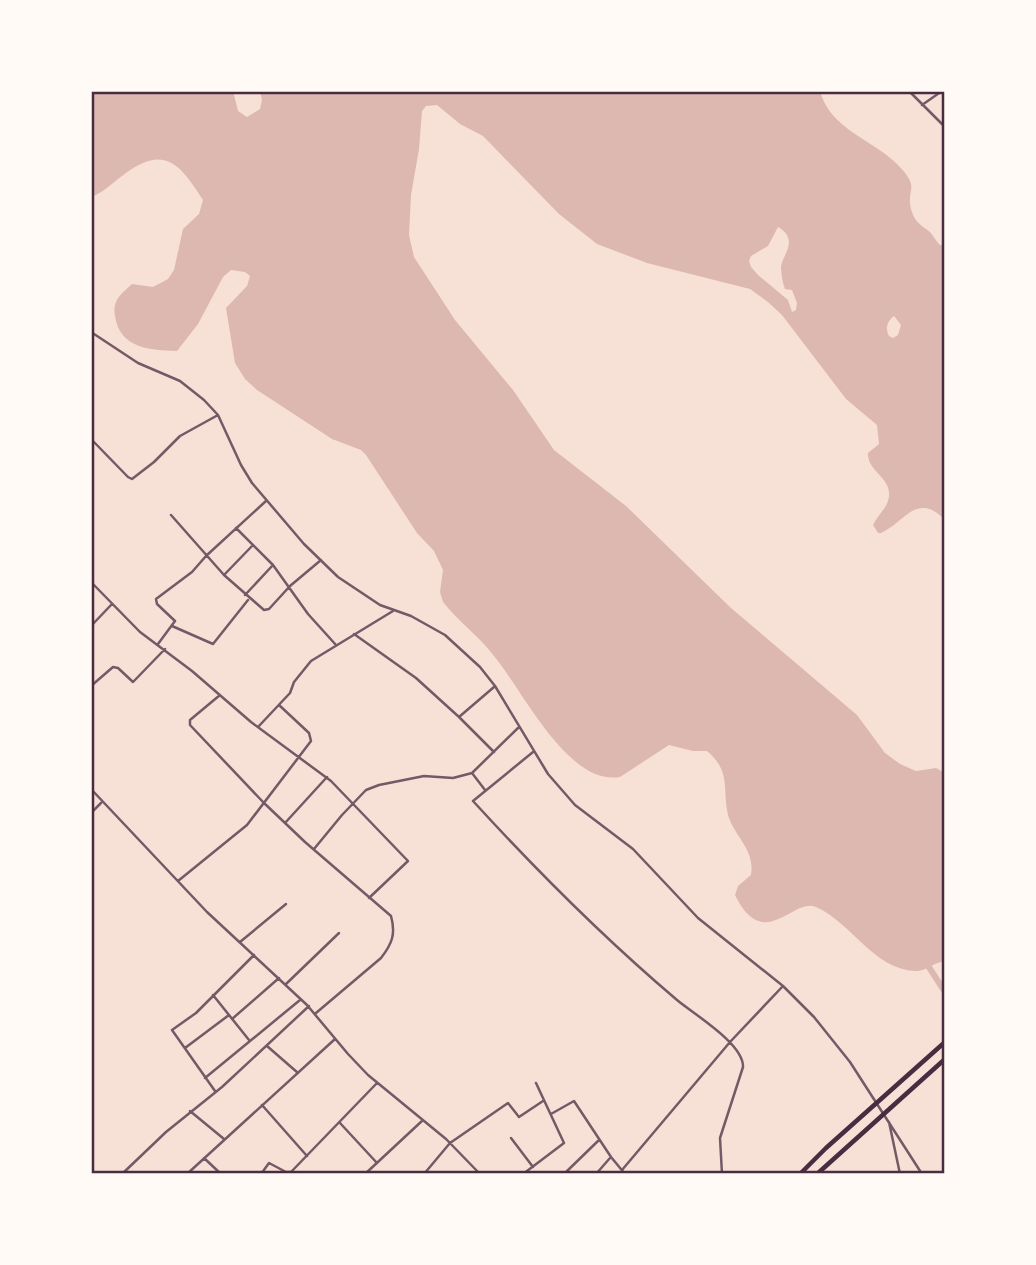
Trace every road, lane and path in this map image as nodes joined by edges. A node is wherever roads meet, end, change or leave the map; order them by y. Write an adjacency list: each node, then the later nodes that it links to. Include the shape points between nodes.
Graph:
1 (909, 91): 3 (street)
2 (942, 91): 3 (street)
3 (922, 105): 4 (street)
4 (945, 127)
5 (91, 332): 6 (street, via 138,363 180,381)
6 (218, 415): 7 (street, via 180,436 132,479); 8 (street, via 241,465)
7 (91, 439)
8 (266, 501): 10 (street); 13 (street)
9 (171, 515): 12 (street)
10 (236, 528): 11 (street); 12 (street)
11 (253, 545): 14 (street); 15 (street)
12 (206, 556): 15 (street); 23 (street, via 156,599 175,621)
13 (320, 560): 17 (street); 21 (street, via 357,592)
14 (274, 565): 17 (street); 18 (street)
15 (224, 575): 18 (street)
16 (91, 582): 20 (street)
17 (290, 586): 19 (street, via 267,611); 26 (street)
18 (245, 596): 19 (street)
19 (249, 599): 23 (street, via 213,644)
20 (112, 604): 22 (street); 25 (street)
21 (393, 611): 24 (street); 29 (street, via 444,635)
22 (91, 626)
23 (172, 626): 25 (street)
24 (354, 634): 26 (street); 32 (street)
25 (158, 644): 27 (street)
26 (336, 645): 31 (street, via 311,661)
27 (165, 649): 28 (street, via 133,682 115,666); 30 (street)
28 (91, 686)
29 (495, 686): 32 (street); 34 (street)
30 (220, 695): 33 (street); 43 (street, via 188,722)
31 (279, 705): 33 (street); 37 (street, via 311,737)
32 (460, 716): 35 (street)
33 (258, 727): 37 (street)
34 (519, 728): 35 (street); 36 (street)
35 (494, 752): 38 (street)
36 (533, 752): 41 (street); 56 (street, via 575,805 633,849 698,918)
37 (299, 757): 39 (street); 43 (street)
38 (471, 774): 41 (street); 44 (street, via 424,776 379,785)
39 (327, 777): 44 (street); 46 (street)
40 (91, 789): 42 (street)
41 (485, 791): 64 (street, via 473,801 490,820 612,942)
42 (103, 802): 45 (street); 48 (street)
43 (264, 803): 46 (street); 48 (street, via 242,829)
44 (353, 803): 47 (street); 49 (street, via 408,861)
45 (91, 813)
46 (285, 823): 47 (street)
47 (314, 849): 49 (street)
48 (178, 881): 52 (street)
49 (369, 898): 60 (street, via 391,916 395,928 389,947)
50 (286, 904): 52 (street)
51 (338, 933): 55 (street)
52 (240, 942): 53 (street)
53 (254, 955): 54 (street); 57 (street)
54 (279, 978): 55 (street); 61 (street)
55 (286, 984): 58 (street)
56 (783, 986): 64 (street); 78 (street, via 814,1017)
57 (213, 995): 61 (street); 67 (street, via 172,1030)
58 (301, 999): 59 (street); 63 (street)
59 (309, 1006): 60 (street); 66 (street)
60 (316, 1013): 62 (street)
61 (230, 1017): 63 (street); 67 (street)
62 (335, 1039): 69 (street); 71 (street)
63 (249, 1041): 70 (street)
64 (730, 1042): 90 (street); 101 (street, via 744,1062 720,1138)
65 (945, 1042): 102 (main road)
66 (267, 1045): 69 (street); 73 (street)
67 (185, 1048): 70 (street)
68 (945, 1059): 103 (main road)
69 (298, 1073): 75 (street)
70 (205, 1078): 73 (street)
71 (377, 1083): 79 (street); 80 (street)
72 (536, 1083): 74 (street)
73 (215, 1092): 76 (street)
74 (543, 1101): 77 (street); 84 (street, via 520,1117 508,1103)
75 (262, 1105): 82 (street); 85 (street)
76 (190, 1111): 82 (street); 92 (street)
77 (550, 1114): 83 (street, via 574,1101); 89 (street, via 564,1143)
78 (888, 1119): 104 (street); 105 (street)
79 (423, 1120): 84 (street); 88 (street)
80 (340, 1123): 85 (street); 88 (street)
81 (511, 1138): 89 (street)
82 (224, 1139): 87 (street)
83 (600, 1140): 86 (street); 91 (street)
84 (450, 1143): 97 (street); 98 (street)
85 (307, 1157): 95 (street, via 291,1172 269,1163)
86 (611, 1157): 90 (street); 100 (street)
87 (204, 1158): 93 (street); 94 (street)
88 (377, 1163): 96 (street)
89 (533, 1167): 99 (street)
90 (624, 1172)
91 (566, 1173)
92 (122, 1174)
93 (187, 1174)
94 (221, 1174)
95 (261, 1174)
96 (365, 1174)
97 (424, 1174)
98 (480, 1174)
99 (523, 1174)
100 (596, 1174)
101 (722, 1174)
102 (800, 1174)
103 (817, 1174)
104 (900, 1174)
105 (922, 1174)

